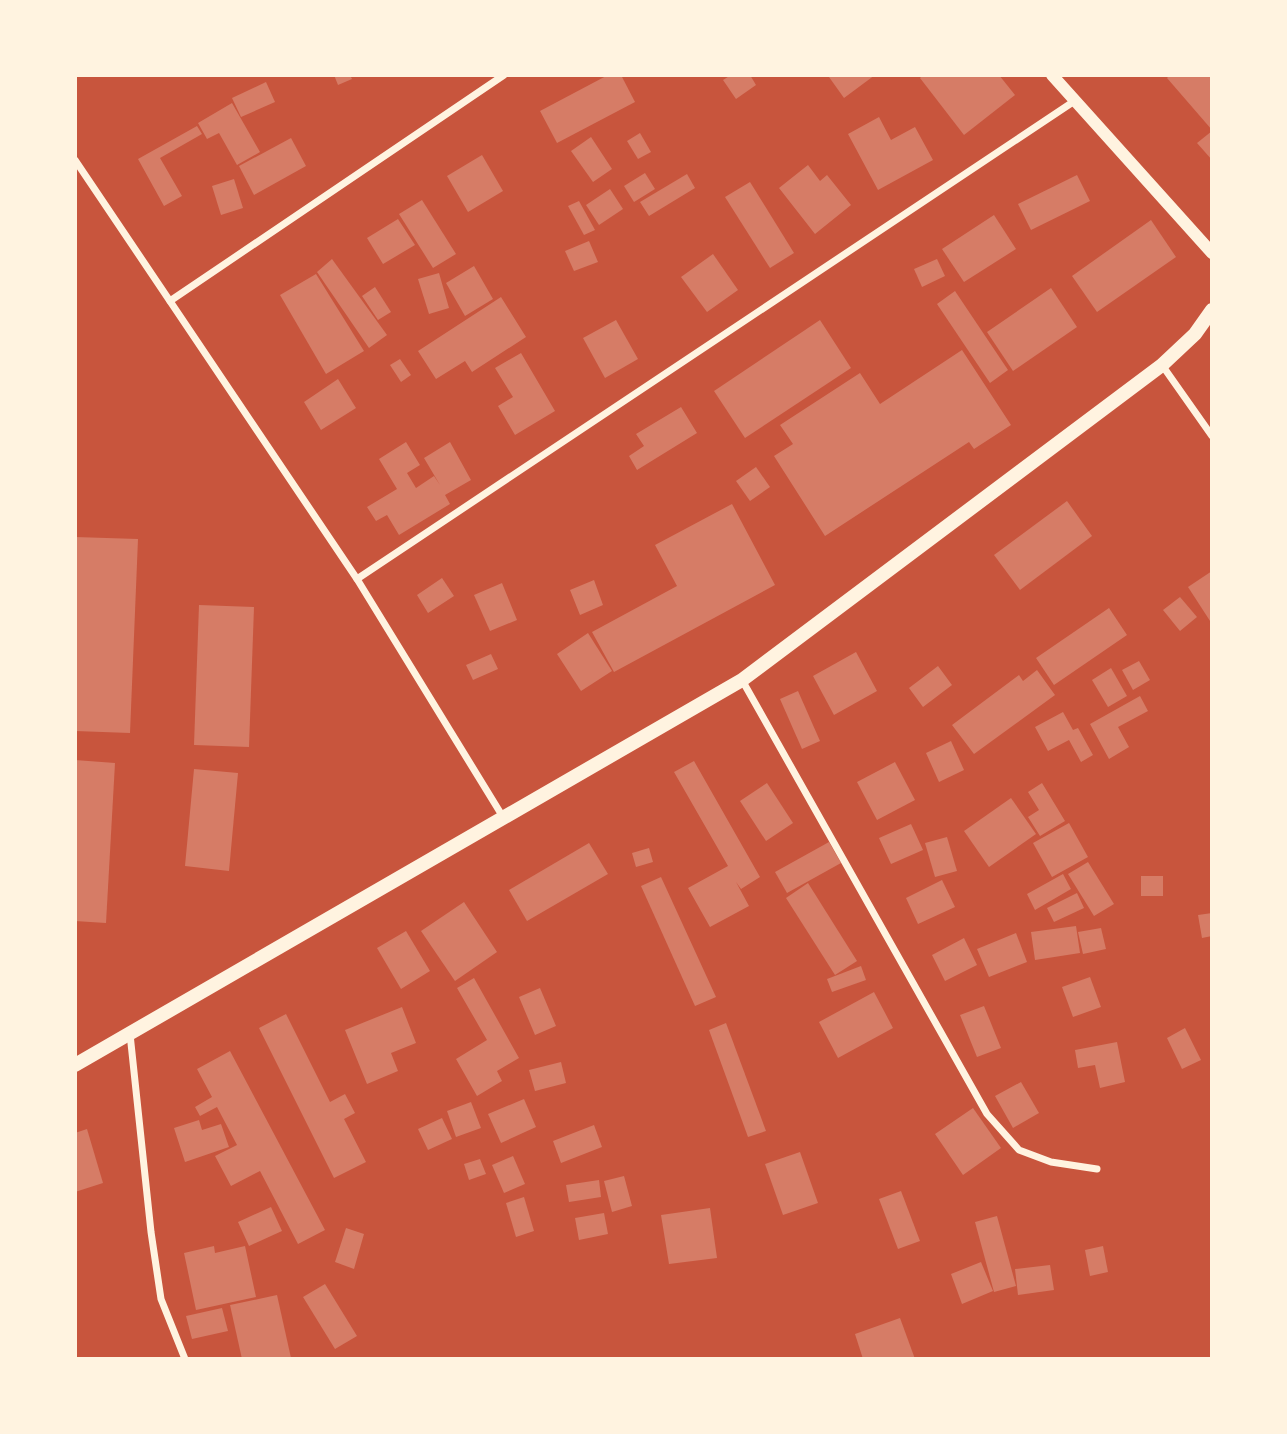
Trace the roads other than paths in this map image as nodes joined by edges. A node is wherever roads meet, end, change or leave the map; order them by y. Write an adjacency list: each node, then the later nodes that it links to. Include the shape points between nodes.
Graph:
1 (504, 75): 6 (street)
2 (1052, 75): 3 (street)
3 (1076, 100): 5 (street); 12 (street)
4 (75, 160): 6 (street)
5 (1212, 253)
6 (170, 301): 12 (street)
7 (1212, 310): 9 (main road)
8 (1212, 325): 9 (main road)
9 (1195, 334): 10 (main road)
10 (1163, 365): 11 (street); 13 (main road)
11 (1212, 436)
12 (357, 579): 14 (street)
13 (742, 680): 14 (main road); 17 (street, via 987,1114 1019,1150 1051,1162)
14 (504, 818): 15 (main road)
15 (130, 1033): 16 (main road); 18 (street, via 161,1299)
16 (75, 1065)
17 (1097, 1168)
18 (185, 1359)

